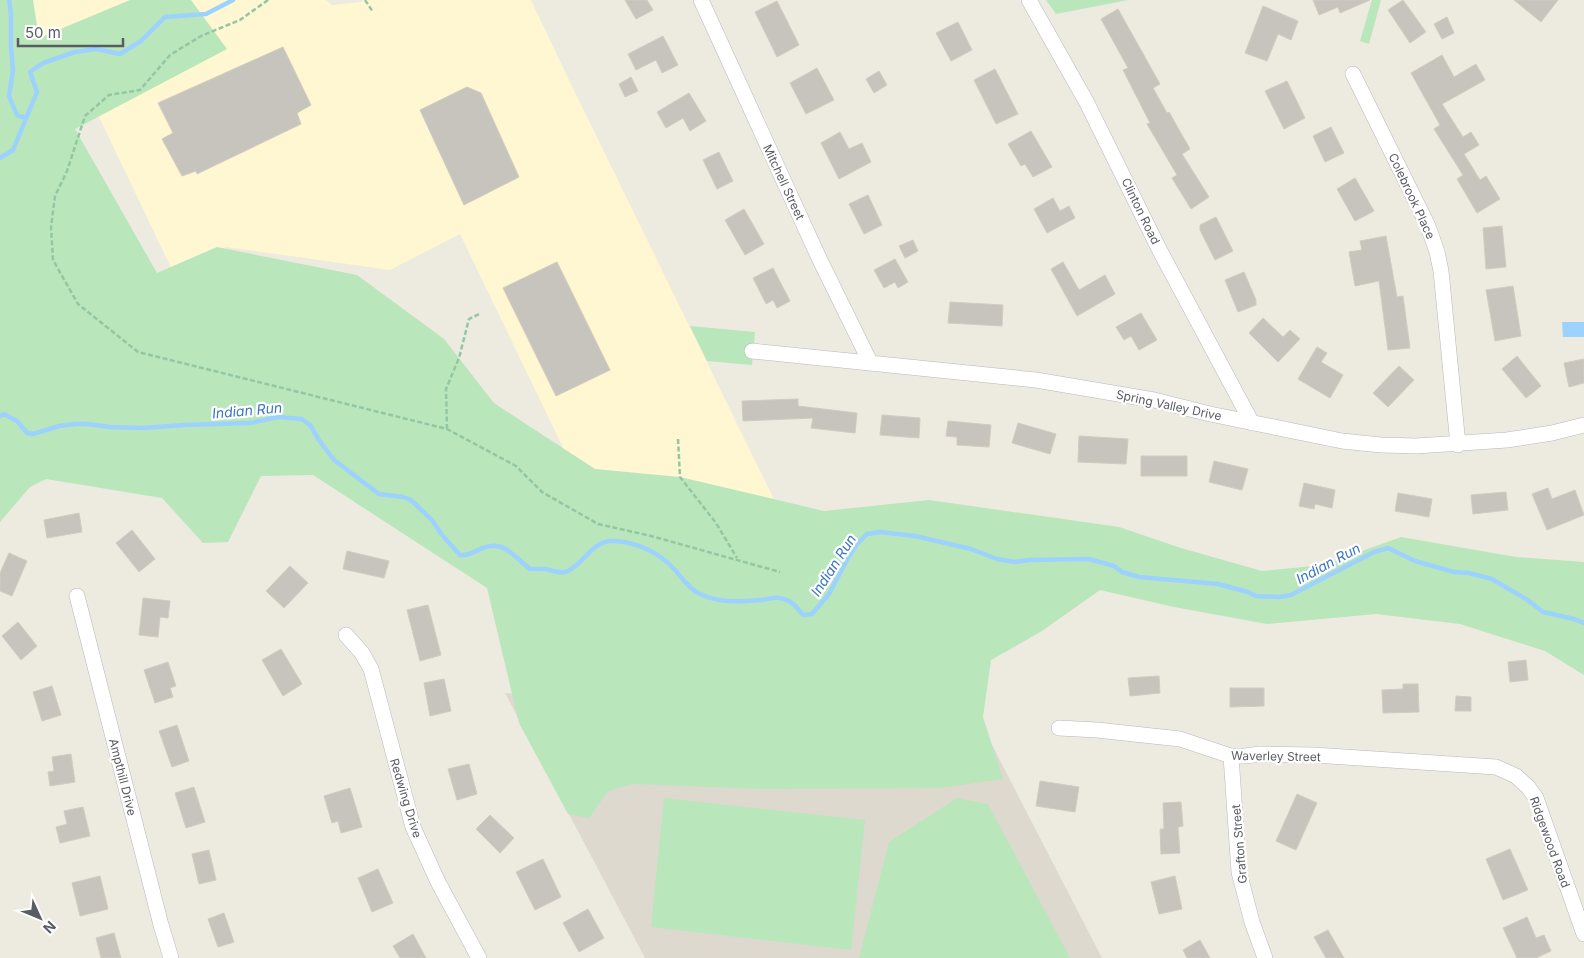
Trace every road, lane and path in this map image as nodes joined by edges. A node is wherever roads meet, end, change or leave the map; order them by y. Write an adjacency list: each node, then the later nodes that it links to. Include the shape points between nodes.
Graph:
1 (268, 0): 12 (path, via 240,20 201,36 170,55 140,90 109,95 85,116 55,196 51,227 53,260 78,304 138,352)
2 (365, 0): 5 (path)
3 (701, 0): 9 (street, Mitchell Street)
4 (1028, 0): 10 (street, Clinton Road, via 1086,103)
5 (374, 12)
6 (1353, 74): 14 (street, Colebrook Place, via 1428,226 1437,252)
7 (481, 313): 12 (path, via 469,319 459,358 446,389)
8 (752, 351): 9 (street, Spring Valley Drive)
9 (870, 362): 10 (street, Spring Valley Drive, via 1036,380 1154,400)
10 (1252, 423): 14 (street, Spring Valley Drive, via 1381,445)
11 (1584, 425): 14 (street, Spring Valley Drive, via 1552,433)
12 (447, 429): 15 (path, via 516,466 542,492 598,524)
13 (678, 439): 15 (path, via 680,477 716,524)
14 (1458, 444)
15 (737, 560): 16 (path)
16 (780, 572)
17 (77, 596): 23 (street, Ampthill Drive)
18 (346, 635): 24 (street, Redwing Drive, via 362,653 370,669 413,827)
19 (1059, 728): 20 (street, Waverley Street, via 1180,739)
20 (1231, 756): 21 (street, Waverley Street, via 1314,755); 25 (street, Grafton Street, via 1239,872)
21 (1496, 767): 22 (street, Ridgewood Road, via 1516,776 1536,798)
22 (1584, 934)
23 (171, 958)
24 (479, 958)
25 (1265, 958)

